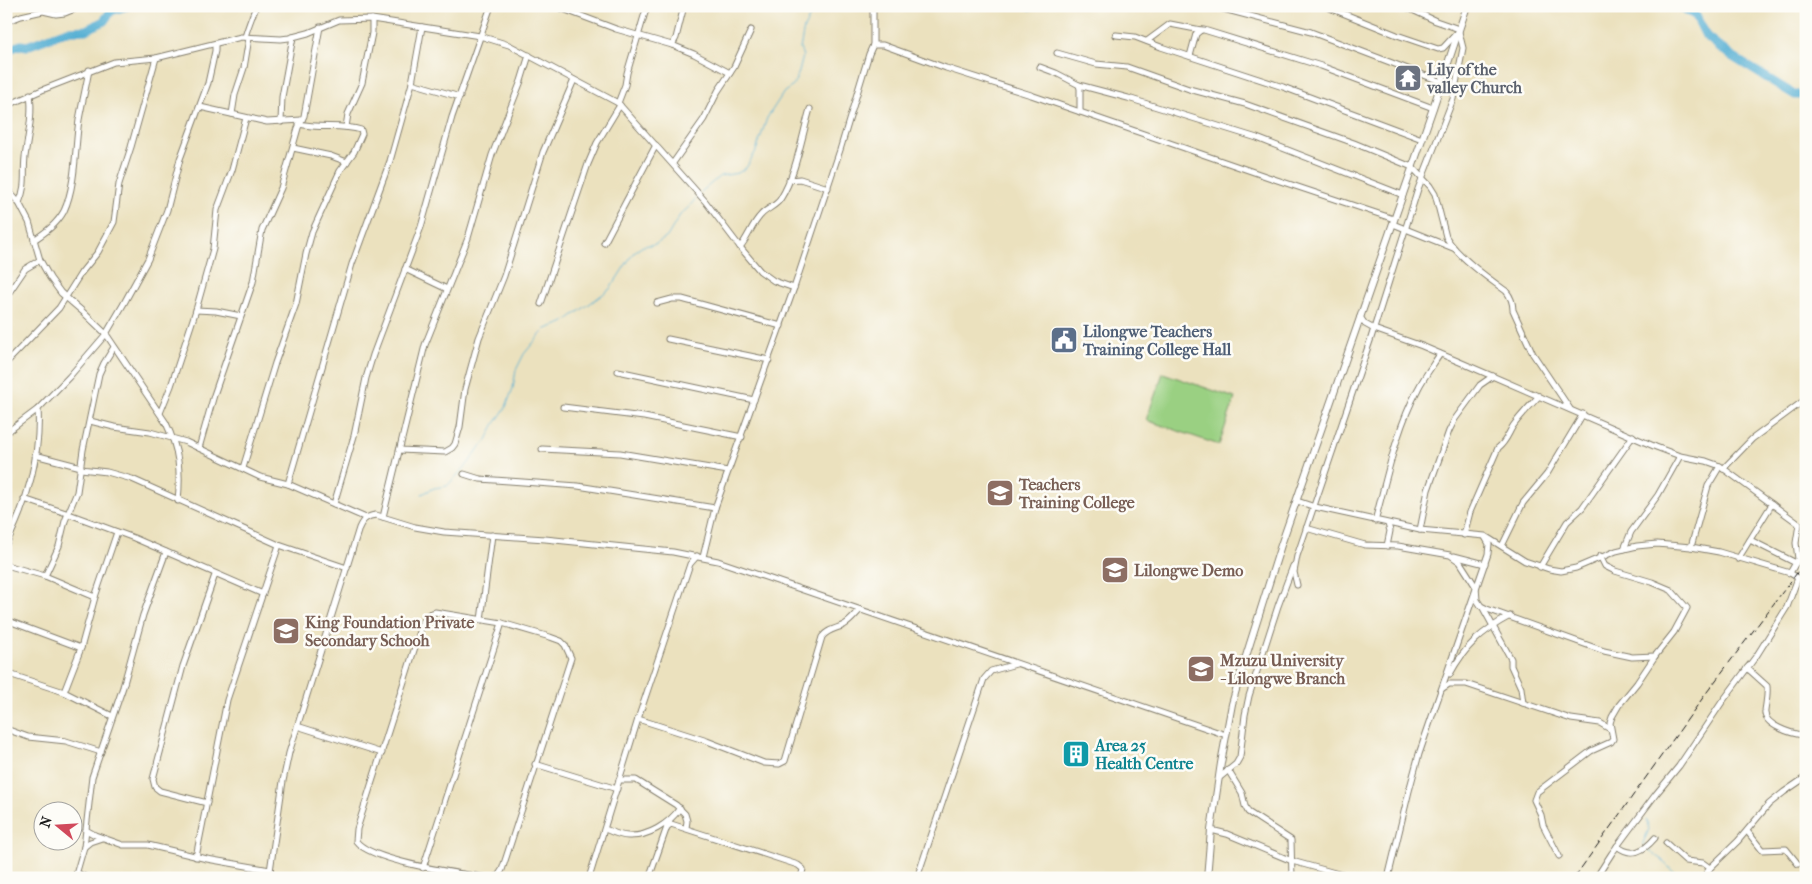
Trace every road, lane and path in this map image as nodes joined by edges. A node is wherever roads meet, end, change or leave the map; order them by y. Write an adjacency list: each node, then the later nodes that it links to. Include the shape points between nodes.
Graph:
1 (82, 6): 12 (street, via 56,14)
2 (256, 6): 23 (street, via 253,19 248,24)
3 (491, 6): 21 (street)
4 (555, 6): 22 (street)
5 (647, 6): 22 (street)
6 (684, 6): 27 (street)
7 (873, 6): 28 (street)
8 (1212, 6): 37 (street, via 1311,32)
9 (1325, 6): 19 (street, via 1438,49 1443,48)
10 (1404, 6): 19 (street)
11 (1467, 6): 19 (main road)
12 (44, 9): 14 (street)
13 (372, 19): 15 (street, via 339,20); 16 (street); 52 (street, via 362,83 348,114)
14 (6, 22)
15 (320, 27): 24 (street); 51 (street, via 306,111)
16 (422, 27): 21 (street); 38 (street)
17 (751, 30): 35 (street)
18 (1201, 30): 25 (street, via 1170,24); 31 (street, via 1196,34); 45 (street, via 1321,66)
19 (1459, 30): 37 (main road); 59 (street, via 1462,48 1453,99)
20 (1116, 35): 25 (street)
21 (480, 36): 30 (street); 41 (street)
22 (638, 36): 27 (street); 42 (street)
23 (247, 37): 24 (street); 26 (street); 48 (street, via 244,68)
24 (293, 38): 50 (street, via 282,97)
25 (1147, 41): 31 (street)
26 (215, 44): 32 (street); 44 (street)
27 (672, 45): 35 (street)
28 (873, 45): 47 (street, via 883,45); 62 (street)
29 (1057, 53): 58 (street, via 1096,64 1127,67 1188,89 1245,104)
30 (529, 54): 36 (street); 74 (street, via 492,155 468,238)
31 (1190, 56): 53 (street)
32 (156, 58): 34 (street, via 114,62); 76 (street, via 119,184 114,222)
33 (1040, 67): 39 (street)
34 (90, 70): 40 (street); 67 (street, via 67,204 52,226)
35 (730, 72): 57 (street, via 704,119)
36 (574, 80): 42 (street); 107 (street, via 543,152 504,276 479,338 455,444 446,452)
37 (1442, 82): 45 (main road)
38 (412, 83): 41 (street); 115 (street, via 390,161 352,264)
39 (1079, 85): 47 (street); 63 (street, via 1257,138)
40 (30, 94): 43 (street); 64 (street, via 32,107 25,185)
41 (460, 97): 72 (street, via 425,216)
42 (619, 104): 54 (street); 78 (street, via 588,164)
43 (6, 106)
44 (200, 108): 48 (street); 84 (street, via 180,159 167,210 152,250)
45 (1433, 108): 53 (main road)
46 (810, 109): 60 (street)
47 (1080, 112): 65 (street)
48 (232, 114): 49 (street)
49 (246, 118): 50 (street); 79 (street, via 217,210 213,248)
50 (281, 122): 51 (street)
51 (301, 122): 52 (street, via 308,126); 55 (street)
52 (346, 127): 56 (street, via 362,131 354,152)
53 (1422, 139): 58 (main road)
54 (656, 145): 57 (street); 68 (street)
55 (293, 148): 56 (street); 80 (street, via 281,188 262,230 253,282)
56 (346, 162): 112 (street, via 312,232 296,304)
57 (673, 163): 69 (street, via 718,216)
58 (1412, 166): 59 (street); 63 (main road)
59 (1423, 178): 66 (street); 70 (street, via 1435,194 1446,237)
60 (789, 180): 62 (street, via 800,179); 69 (street, via 780,200 759,217)
61 (6, 188): 64 (street)
62 (828, 188): 73 (street)
63 (1403, 195): 65 (main road)
64 (19, 203): 67 (street, via 32,227)
65 (1394, 221): 66 (street); 81 (main road)
66 (1406, 229): 70 (street); 83 (street)
67 (34, 240): 71 (street)
68 (604, 243)
69 (740, 248): 73 (street, via 767,277)
70 (1455, 249): 97 (street, via 1509,295 1532,354)
71 (40, 260): 75 (street, via 25,269); 76 (street)
72 (405, 269): 74 (street); 119 (street, via 371,362)
73 (794, 288): 82 (street)
74 (447, 289): 107 (street, via 423,353)
75 (6, 297)
76 (66, 298): 84 (street); 89 (street)
77 (657, 303): 82 (street, via 682,299)
78 (541, 304)
79 (196, 310): 80 (street); 98 (street)
80 (241, 316): 105 (street)
81 (1360, 318): 83 (street); 118 (main road)
82 (781, 326): 88 (street)
83 (1374, 329): 87 (street); 121 (street)
84 (106, 334): 86 (street); 96 (street)
85 (668, 339): 88 (street)
86 (114, 347): 98 (street); 100 (street, via 98,374)
87 (1440, 354): 91 (street); 126 (street, via 1417,390 1386,476)
88 (769, 360): 94 (street)
89 (6, 363)
90 (618, 370): 94 (street)
91 (1493, 376): 92 (street); 129 (street, via 1480,385 1449,431 1428,490)
92 (1539, 396): 97 (street); 132 (street, via 1498,448 1470,512)
93 (1806, 399): 110 (street, via 1752,439)
94 (754, 400): 103 (street)
95 (563, 407): 103 (street, via 644,417)
96 (38, 409): 101 (street); 108 (street)
97 (1570, 409): 99 (street)
98 (160, 413): 104 (street)
99 (1583, 414): 102 (street); 138 (street, via 1542,481 1523,503)
100 (90, 421): 104 (street); 111 (street)
101 (6, 433)
102 (1633, 436): 109 (street); 150 (street, via 1582,508 1567,522)
103 (742, 437): 113 (street)
104 (173, 438): 105 (street); 117 (street, via 180,471)
105 (199, 448): 112 (street)
106 (542, 449): 113 (street, via 620,452)
107 (399, 450): 124 (street)
108 (35, 455): 111 (street); 116 (street)
109 (1680, 456): 110 (street); 140 (street)
110 (1722, 467): 120 (street); 139 (street, via 1708,486)
111 (81, 468): 117 (street, via 132,479); 123 (street)
112 (243, 468): 115 (street, via 260,477)
113 (728, 472): 122 (street)
114 (464, 474): 122 (street, via 480,479 578,486)
115 (288, 484): 119 (street)
116 (24, 499): 123 (street); 135 (street)
117 (178, 501): 136 (street)
118 (1297, 501): 121 (street); 182 (main road, via 1242,669)
119 (334, 504): 125 (street)
120 (1772, 504): 134 (street); 147 (street, via 1799,524)
121 (1315, 507): 126 (street); 128 (street)
122 (715, 508): 145 (street)
123 (69, 514): 130 (street); 154 (street)
124 (383, 517): 125 (street, via 370,515); 131 (street, via 429,530)
125 (366, 518): 151 (street, via 359,528)
126 (1375, 521): 127 (street)
127 (1388, 524): 129 (street); 137 (street, via 1390,531)
128 (1306, 528): 137 (street, via 1365,545); 142 (street)
129 (1420, 530): 132 (street)
130 (117, 532): 141 (street); 160 (street)
131 (492, 535): 145 (street); 165 (street)
132 (1464, 535): 133 (street)
133 (1485, 536): 138 (street); 148 (street, via 1489,549)
134 (1750, 540): 146 (street); 147 (street)
135 (6, 544)
136 (280, 545): 151 (street); 159 (street)
137 (1386, 546): 143 (street)
138 (1502, 546): 150 (street)
139 (1691, 547): 140 (street, via 1649,544); 146 (street)
140 (1624, 549): 144 (street)
141 (166, 552): 153 (street); 176 (street)
142 (1297, 556): 157 (street, via 1294,572); 186 (street, via 1249,696 1240,757)
143 (1450, 556): 148 (street); 158 (street, via 1460,562)
144 (1600, 556): 150 (street, via 1576,568 1555,570); 169 (street, via 1605,566 1615,571 1671,590 1686,608 1682,620)
145 (700, 557): 162 (street); 177 (street, via 690,564)
146 (1738, 559): 152 (street)
147 (1796, 563): 152 (street)
148 (1485, 564): 158 (street)
149 (6, 565): 154 (street)
150 (1540, 567)
151 (347, 568): 178 (street)
152 (1790, 573): 155 (street)
153 (215, 575): 159 (street); 191 (street, via 182,666 153,782 160,791)
154 (45, 576): 160 (street)
155 (1798, 578): 156 (street); 171 (street, via 1787,607)
156 (1806, 578)
157 (1297, 585)
158 (1476, 587): 161 (street); 173 (street)
159 (263, 594): 191 (street, via 227,700)
160 (95, 597): 168 (street)
161 (1481, 606): 163 (street); 167 (street)
162 (860, 610): 170 (street); 177 (street, via 852,620 828,631 822,638 783,763 764,763)
163 (1510, 616): 167 (street); 169 (street, via 1604,651 1632,658)
164 (6, 620): 168 (street)
165 (481, 620): 166 (street); 184 (street, via 435,612 426,617)
166 (502, 623): 185 (street, via 561,642 571,658); 207 (street)
167 (1492, 626): 173 (street, via 1462,654); 175 (street, via 1511,659)
168 (81, 648): 174 (street)
169 (1655, 656): 180 (street, via 1619,705 1610,723)
170 (1016, 664): 182 (street); 217 (street, via 991,671 984,679)
171 (1747, 668): 181 (street, via 1767,686 1767,720 1795,734); 201 (street, via 1679,766)
172 (6, 673): 174 (street)
173 (1442, 688): 175 (street, via 1450,684 1466,684); 221 (street, via 1408,791)
174 (64, 692): 176 (street)
175 (1523, 703): 180 (street, via 1571,719 1604,724)
176 (112, 716): 183 (street)
177 (638, 719): 189 (street)
178 (297, 726): 184 (street); 209 (street, via 282,781)
179 (6, 729): 183 (street, via 28,737 66,741)
180 (1611, 730): 203 (street, via 1611,742 1592,751 1540,788 1535,796 1544,830)
181 (1806, 734)
182 (1226, 735): 188 (main road)
183 (101, 752): 195 (street, via 91,786)
184 (382, 753): 207 (street, via 356,841 365,849)
185 (535, 764): 190 (street); 213 (street, via 502,870)
186 (1228, 770): 188 (street); 205 (street, via 1242,793 1248,812 1291,840)
187 (1806, 777): 197 (street, via 1776,798)
188 (1219, 778): 196 (main road)
189 (619, 780): 190 (street); 192 (street, via 636,780)
190 (617, 789): 194 (street)
191 (207, 803): 204 (street)
192 (680, 808): 193 (street, via 685,814); 194 (street, via 670,821 638,835 618,835)
193 (686, 828): 215 (street, via 670,824 667,827); 216 (street, via 798,865 803,869)
194 (604, 829): 214 (street)
195 (86, 830): 198 (street); 202 (street)
196 (1211, 830): 205 (street); 218 (main road)
197 (1747, 831): 206 (street, via 1762,850 1786,849); 208 (street)
198 (105, 838): 202 (street, via 96,839); 204 (street, via 124,846 148,845)
199 (1656, 838): 201 (street, via 1639,852 1627,852)
200 (1666, 843): 208 (street, via 1686,861 1703,863)
201 (1617, 846): 222 (street)
202 (84, 847): 210 (street)
203 (1559, 856)
204 (196, 857): 209 (street)
205 (1292, 861): 219 (street); 220 (street)
206 (1798, 864)
207 (423, 868): 213 (street)
208 (1710, 868): 223 (street)
209 (270, 870): 212 (street)
210 (76, 875): 211 (street)
211 (88, 878)
212 (269, 878)
213 (491, 878)
214 (589, 878)
215 (649, 878)
216 (801, 878)
217 (917, 878)
218 (1207, 878)
219 (1292, 878)
220 (1353, 878)
221 (1388, 878)
222 (1596, 878)
223 (1703, 878)

